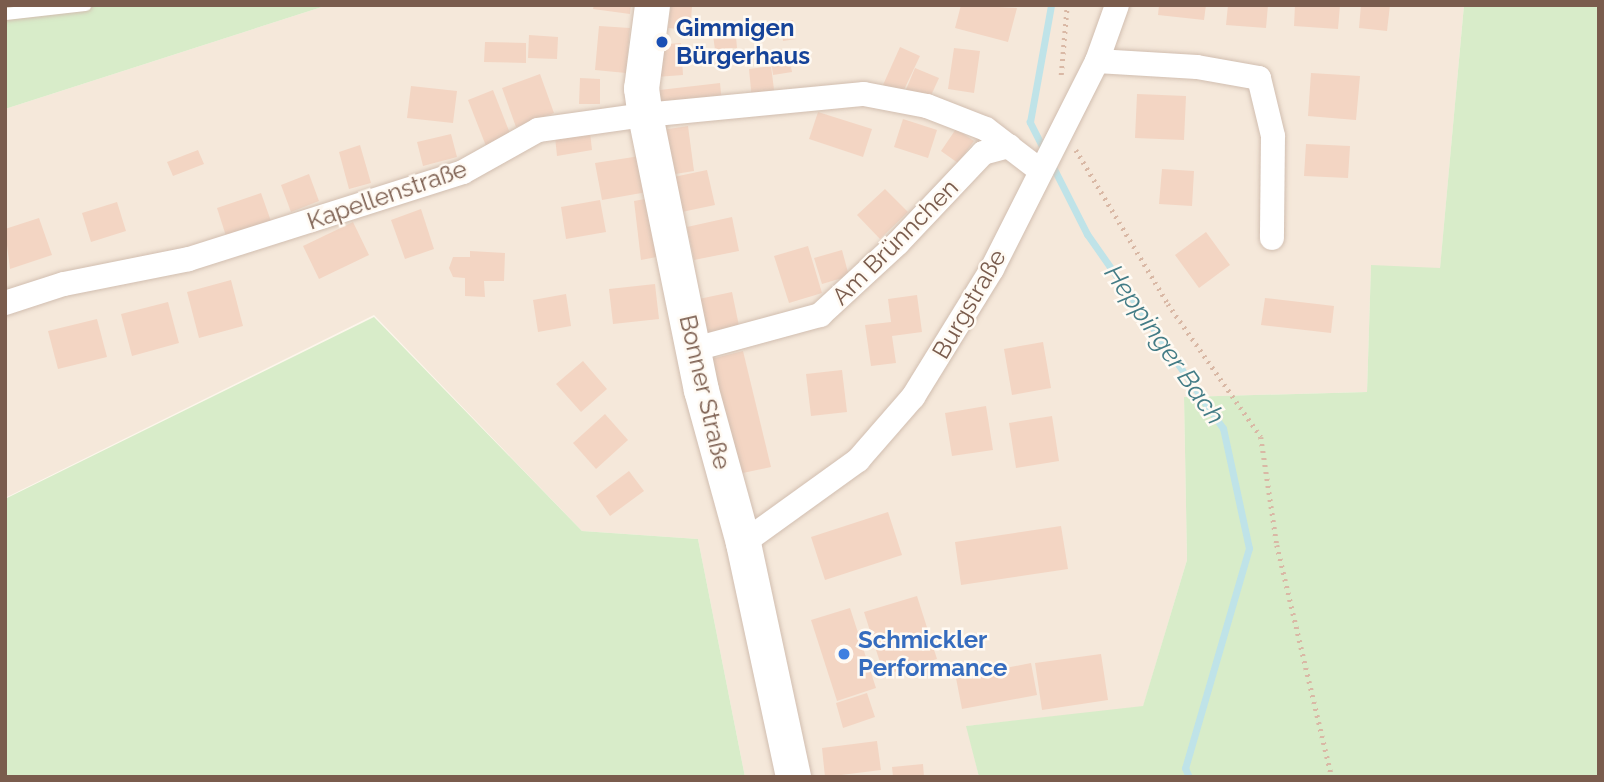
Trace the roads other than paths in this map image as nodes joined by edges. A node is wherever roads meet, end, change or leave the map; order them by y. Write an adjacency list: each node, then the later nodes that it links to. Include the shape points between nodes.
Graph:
1 (85, 5): 4 (lane)
2 (652, 5): 6 (main road, Bonner Straße, via 641,88)
3 (1117, 5): 5 (street, Burgstraße)
4 (5, 14)
5 (1097, 61): 8 (street, Burgstraße); 9 (street, via 1198,67 1259,78 1273,136)
6 (645, 116): 7 (street, Kapellenstraße, via 808,96 864,94 927,106 986,129); 10 (street, Kapellenstraße, via 538,130 463,173 189,259 64,284); 11 (main road, Bonner Straße)
7 (1009, 146): 8 (street); 11 (street, Am Brünnchen, via 983,153 897,244 820,315)
8 (1046, 162): 12 (street, Burgstraße, via 992,270 913,397 858,460)
9 (1272, 238)
10 (5, 303)
11 (695, 349): 12 (main road, Bonner Straße, via 701,390)
12 (743, 543): 13 (main road, Bonner Straße)
13 (793, 777)

